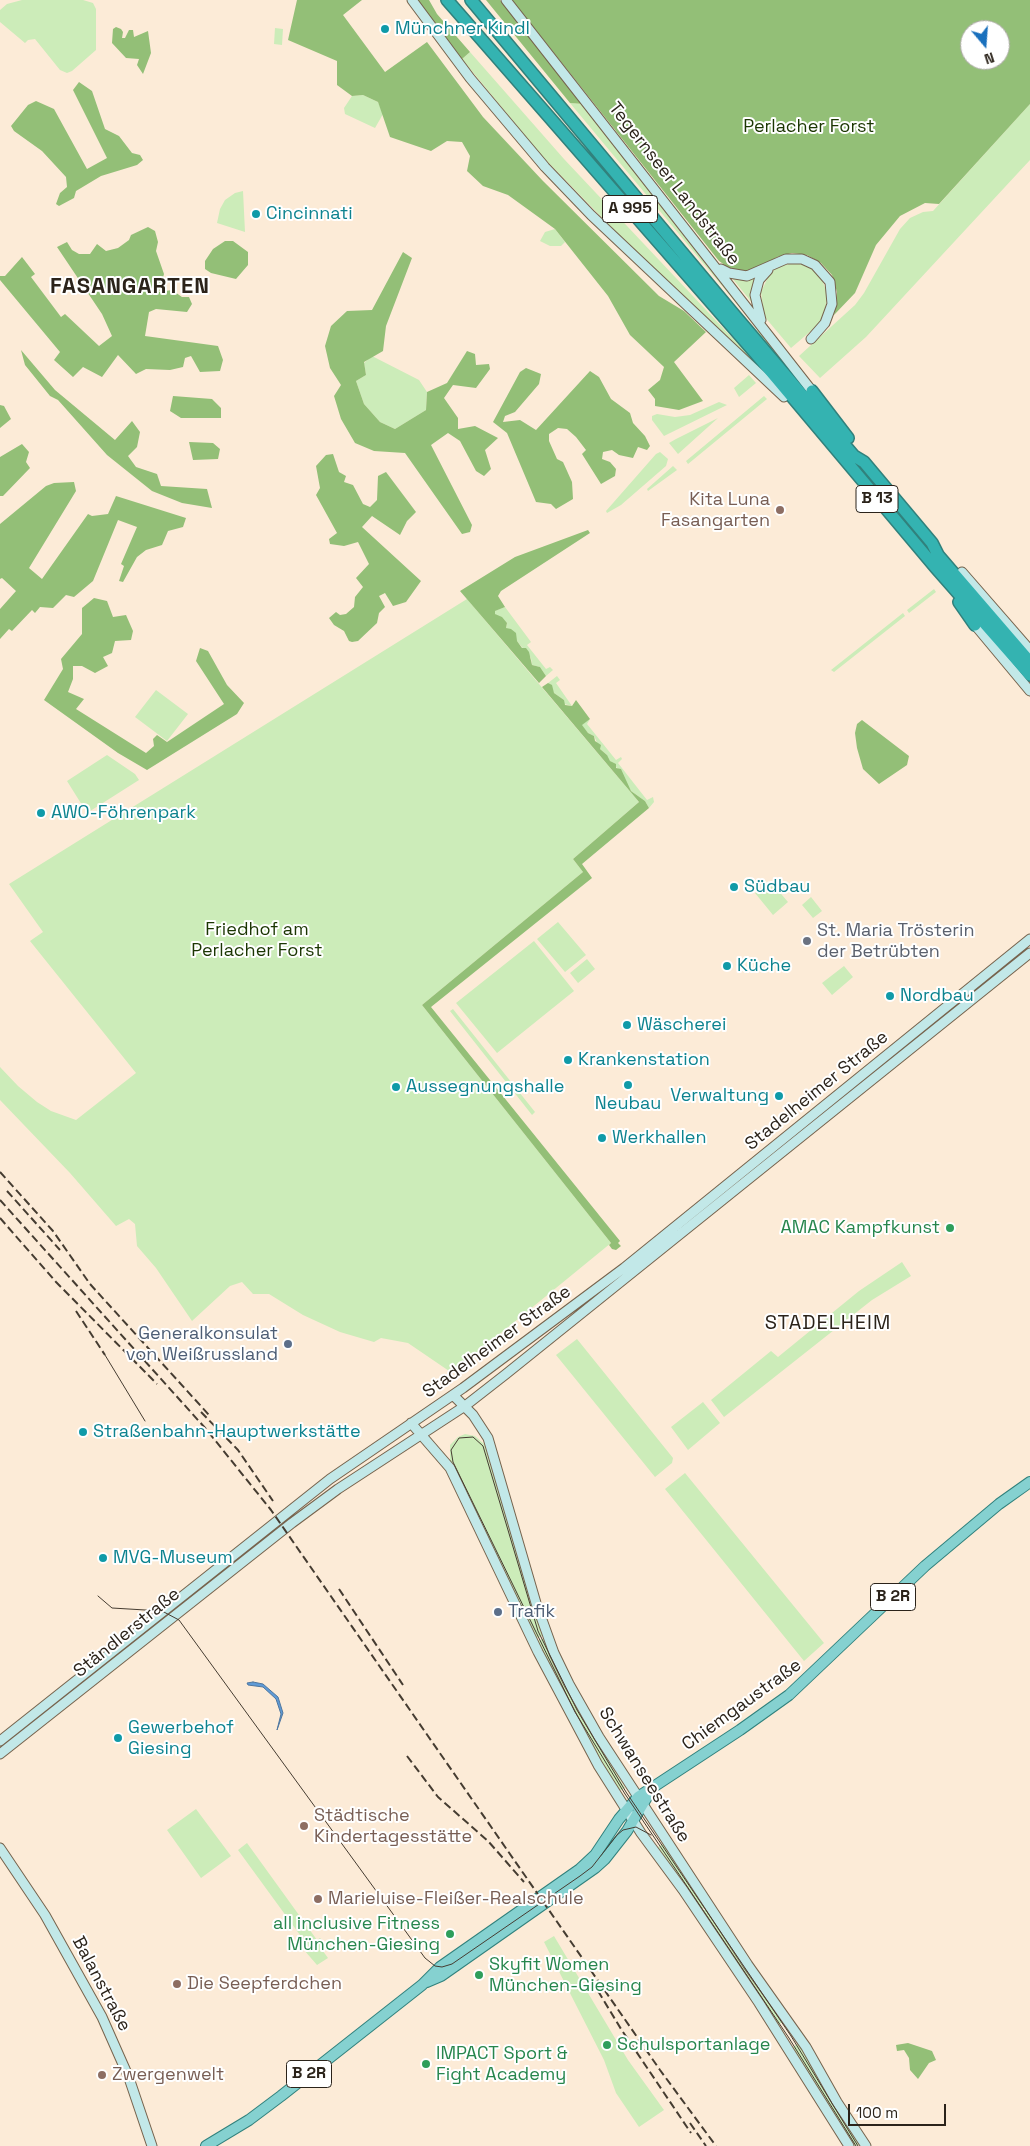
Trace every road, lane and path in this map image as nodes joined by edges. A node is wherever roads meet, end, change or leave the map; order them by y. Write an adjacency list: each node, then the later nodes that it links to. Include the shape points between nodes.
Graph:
1 (412, 0): 11 (main road, via 470,78 545,167 591,216)
2 (447, 0): 9 (highway, A 995)
3 (471, 0): 12 (highway, A 995)
4 (506, 0): 6 (main road, Tegernseer Landstraße)
5 (778, 262): 6 (main road, via 747,276); 7 (main road, via 764,274 757,286 756,302); 8 (main road, via 794,258 808,261 830,282 833,294 830,314)
6 (717, 267): 7 (main road, Tegernseer Landstraße)
7 (763, 326): 10 (main road, Tegernseer Landstraße)
8 (812, 339)
9 (756, 354): 12 (highway, B 13)
10 (812, 391): 13 (highway, via 859,450)
11 (784, 397): 12 (highway, via 809,424)
12 (822, 425): 13 (highway, B 13); 15 (highway, B 13)
13 (864, 462): 14 (highway, B 13)
14 (932, 543): 16 (highway, via 943,550); 19 (highway, B 13)
15 (936, 568): 17 (highway); 20 (highway, B 13)
16 (962, 572): 18 (main road)
17 (975, 625): 21 (main road)
18 (1030, 650)
19 (1030, 662)
20 (1030, 675)
21 (1030, 691)
22 (1030, 939): 24 (main road, Stadelheimer Straße)
23 (1030, 953): 24 (main road, Stadelheimer Straße)
24 (627, 1271): 25 (main road, Stadelheimer Straße); 26 (main road, Stadelheimer Straße)
25 (453, 1395): 26 (main road, Schwanseestraße); 27 (main road, Stadelheimer Straße)
26 (465, 1406): 28 (main road, Stadelheimer Straße); 32 (main road, Schwanseestraße, via 484,1430 491,1446 534,1596 554,1653 598,1737)
27 (411, 1423): 28 (main road, Schwanseestraße); 30 (main road, Ständlerstraße, via 286,1513)
28 (422, 1434): 31 (main road, Ständlerstraße, via 292,1523); 33 (main road, Schwanseestraße, via 450,1468 558,1691)
29 (1030, 1482): 32 (main road, Chiemgaustraße / B 2R, via 925,1566 789,1695)
30 (0, 1741)
31 (0, 1754)
32 (640, 1800): 33 (main road, Chiemgaustraße / B 2R); 34 (main road, Chiemgaustraße / B 2R); 40 (main road, Schwanseestraße, via 806,2047)
33 (626, 1809): 34 (main road, Schwanseestraße); 36 (main road, Chiemgaustraße / B 2R, via 600,1848 580,1869 440,1967)
34 (633, 1820): 36 (main road, Chiemgaustraße / B 2R, via 595,1868 441,1976); 39 (main road, Schwanseestraße, via 759,2003)
35 (0, 1848): 37 (main road, Balanstraße, via 45,1915 102,2017 129,2078)
36 (422, 1985): 38 (main road, Chiemgaustraße / B 2R, via 282,2096)
37 (152, 2146)
38 (206, 2146)
39 (849, 2146)
40 (866, 2146)

